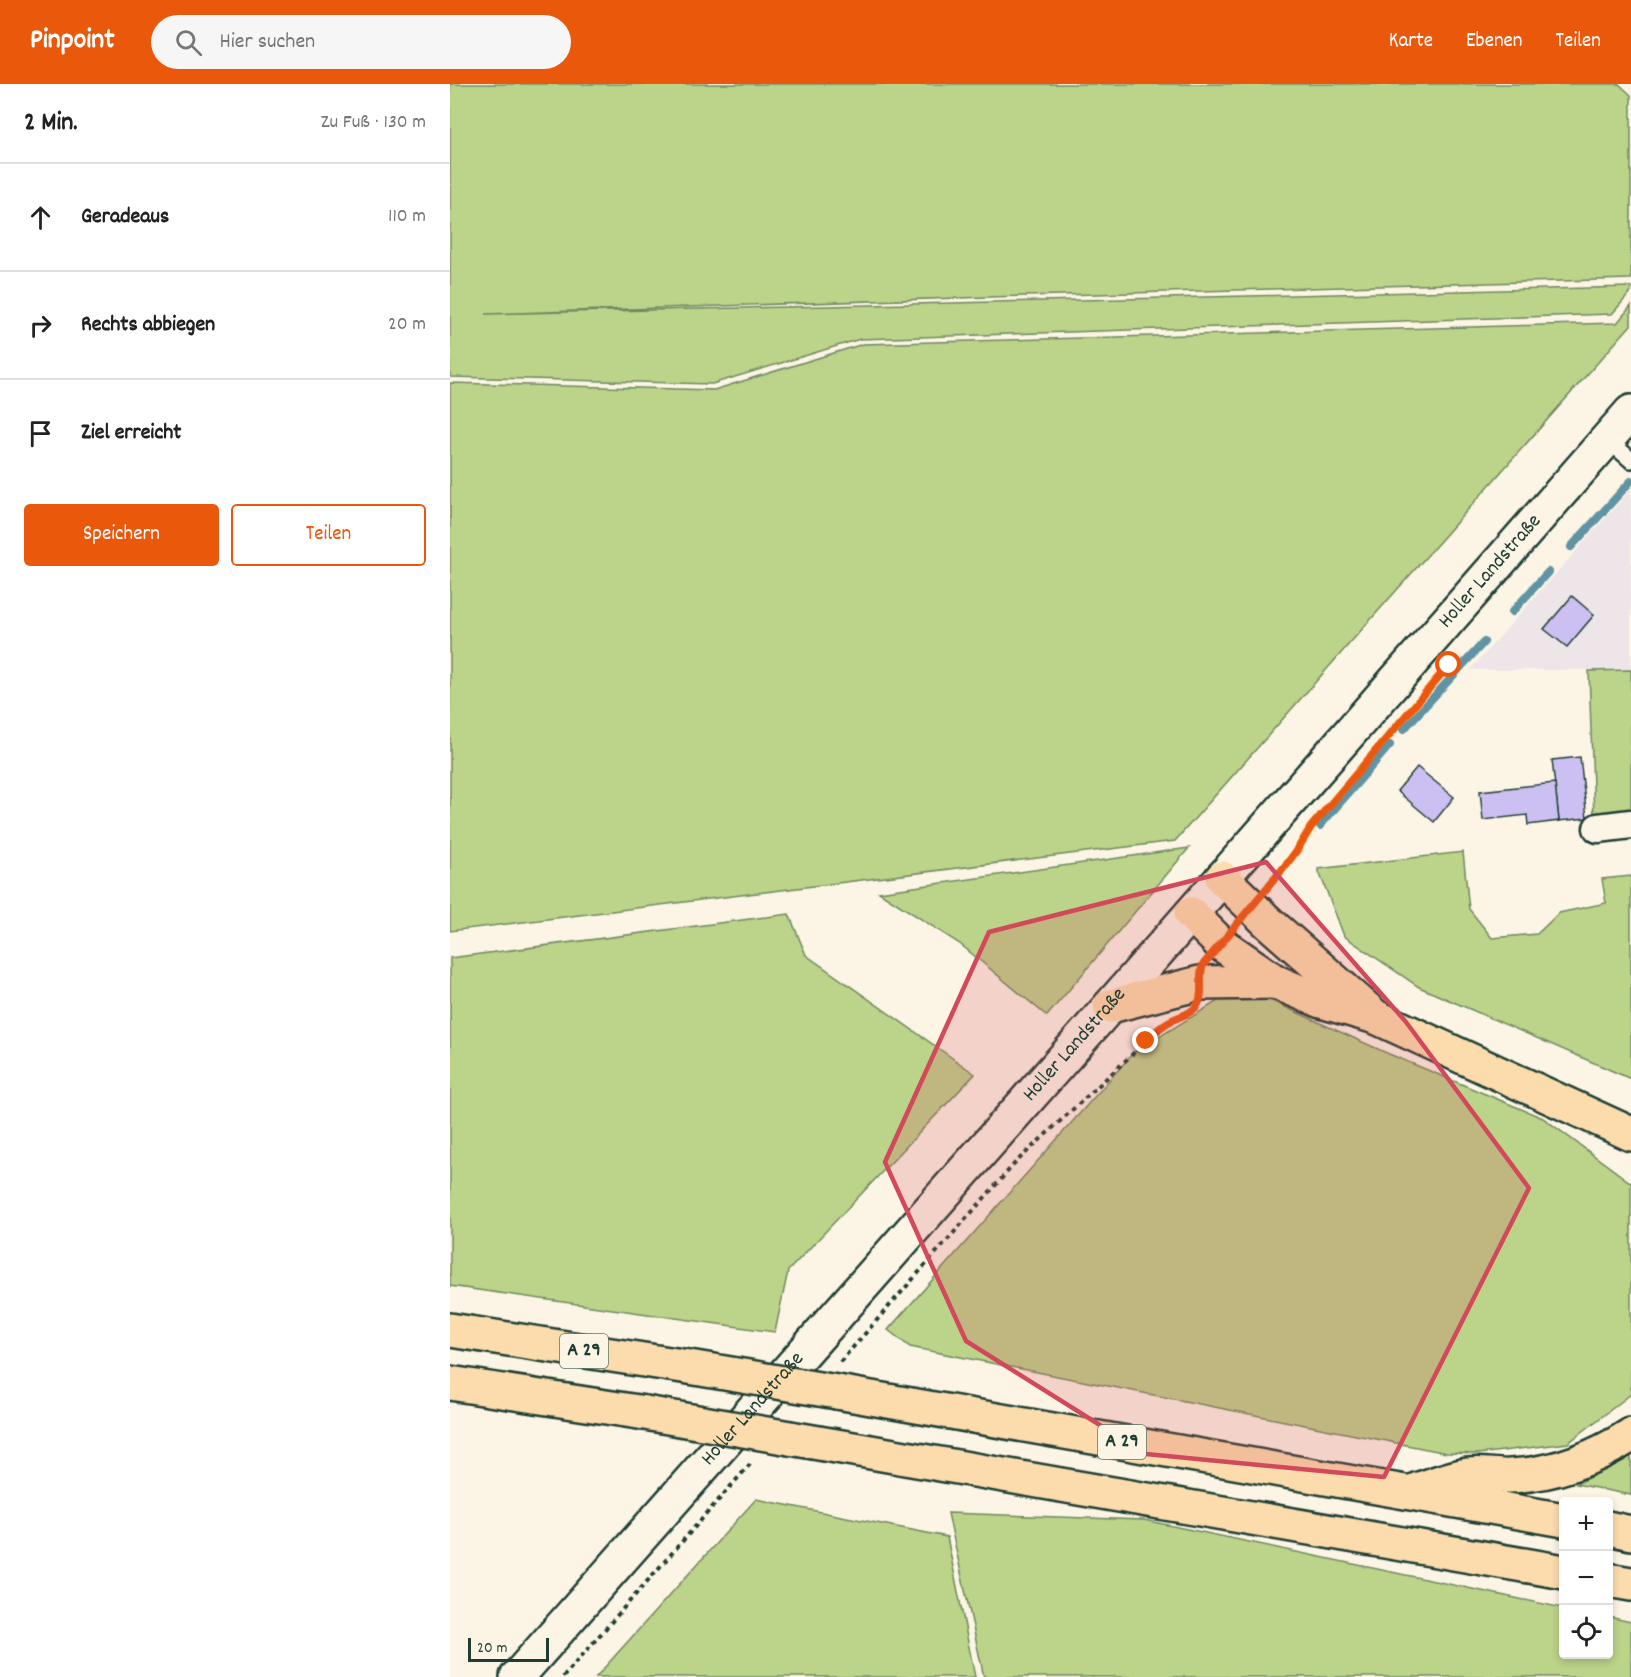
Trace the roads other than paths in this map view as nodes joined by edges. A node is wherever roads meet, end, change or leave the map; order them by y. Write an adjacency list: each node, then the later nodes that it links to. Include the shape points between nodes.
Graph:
1 (1631, 412): 2 (main road, Holler Landstraße)
2 (1607, 439): 3 (lane); 6 (main road, Holler Landstraße)
3 (1631, 460)
4 (1631, 824): 5 (street)
5 (1598, 828)
6 (1222, 878): 7 (main road, Holler Landstraße); 10 (highway)
7 (1191, 914): 8 (highway, via 1221,944); 9 (main road, Holler Landstraße)
8 (1276, 982): 9 (highway, via 1200,984); 10 (highway, via 1321,1001)
9 (1110, 1006): 24 (main road, Holler Landstraße)
10 (1376, 1017): 11 (highway)
11 (1602, 1120): 12 (highway); 13 (highway)
12 (1631, 1134)
13 (1631, 1149)
14 (450, 1330): 17 (highway, A 29, bridge, via 689,1367 837,1379)
15 (450, 1383): 21 (highway, A 29, bridge, via 645,1413)
16 (1631, 1435): 17 (highway, via 1586,1460 1551,1471 1469,1475)
17 (1407, 1492): 18 (highway, A 29)
18 (1559, 1519)
19 (1613, 1529): 20 (highway)
20 (1631, 1533)
21 (1559, 1571)
22 (1613, 1581): 23 (highway)
23 (1631, 1584)
24 (517, 1677)

